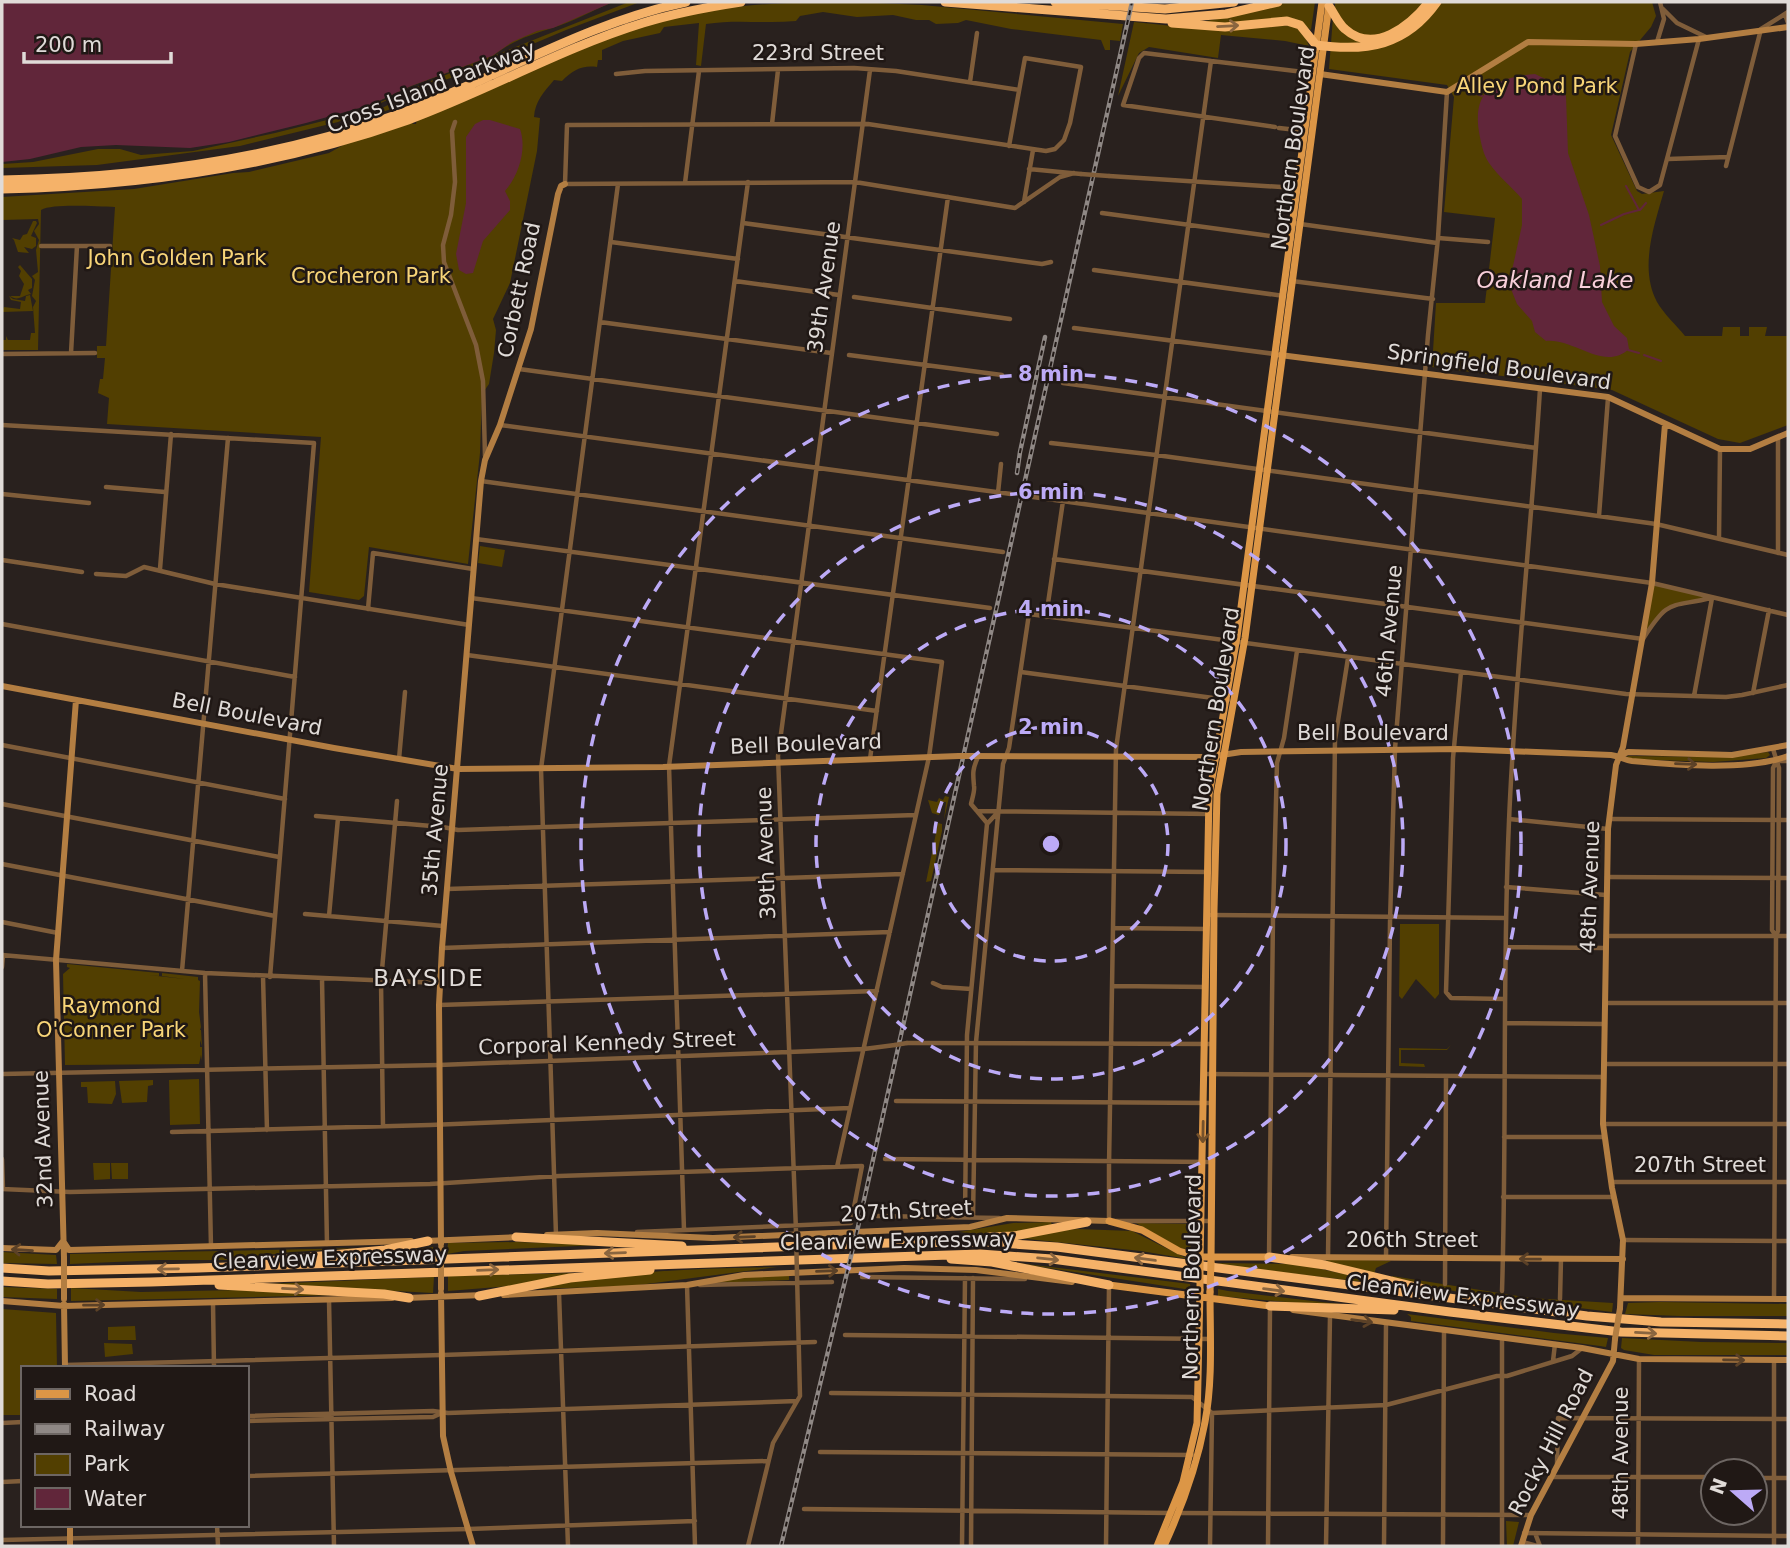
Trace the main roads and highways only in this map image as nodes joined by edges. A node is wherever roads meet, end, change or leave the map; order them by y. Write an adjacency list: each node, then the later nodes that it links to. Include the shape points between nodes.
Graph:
1 (686, 2): 14 (highway, Cross Island Parkway, via 604,27 399,114 309,141 156,170)
2 (741, 2): 15 (highway, Cross Island Parkway, via 642,23 429,112 302,153 161,178)
3 (945, 2): 12 (highway)
4 (1055, 2): 11 (highway)
5 (1192, 2): 11 (highway)
6 (1234, 2): 11 (highway, via 1165,9)
7 (1278, 2): 12 (highway, via 1197,18)
8 (1429, 2): 10 (highway, via 1408,25 1377,38 1345,29)
9 (1437, 2): 13 (highway, via 1421,22 1389,43)
10 (1327, 3): 13 (main road, Northern Boulevard)
11 (1102, 6)
12 (1136, 18): 13 (highway, one-way to 13, via 1211,27 1287,21 1300,24)
13 (1320, 45): 16 (main road, Northern Boulevard, via 1240,643)
14 (2, 180)
15 (2, 190)
16 (1219, 755): 17 (main road, Northern Boulevard); 17 (main road, Northern Boulevard)
17 (1213, 814): 18 (main road, Northern Boulevard)
18 (1208, 1103): 27 (main road, Northern Boulevard, one-way to 27); 29 (main road, Northern Boulevard)
19 (1110, 1221): 27 (main road, via 1142,1230)
20 (1087, 1222): 23 (highway, via 1014,1236)
21 (516, 1237): 24 (highway)
22 (428, 1241): 31 (highway, via 385,1250)
23 (889, 1243): 24 (highway, Clearview Expressway); 38 (highway, Clearview Expressway, one-way to 23, via 1057,1247)
24 (757, 1248): 31 (highway, Clearview Expressway, one-way to 31)
25 (858, 1257): 28 (highway, Clearview Expressway); 34 (highway, via 992,1262); 40 (highway, Clearview Expressway, one-way to 40, via 1028,1256)
26 (1269, 1257): 29 (main road, 206th Street); 38 (highway)
27 (1200, 1259): 29 (main road, 206th Street); 36 (main road, Northern Boulevard, bridge)
28 (770, 1260): 33 (highway, Clearview Expressway, one-way to 28); 35 (highway, via 570,1278)
29 (1211, 1260): 36 (main road, Northern Boulevard, bridge)
30 (2, 1268): 31 (highway, Clearview Expressway, one-way to 30)
31 (198, 1268)
32 (2, 1281): 33 (highway, Clearview Expressway)
33 (151, 1282): 37 (highway, one-way to 37)
34 (1109, 1285): 36 (main road, Clearview Expressway)
35 (479, 1296)
36 (1205, 1296): 39 (main road); 43 (main road, Northern Boulevard, via 1199,1339); 43 (main road, Northern Boulevard, via 1210,1339 1209,1411)
37 (409, 1298)
38 (1504, 1305): 41 (highway, Clearview Expressway, via 1625,1320)
39 (1270, 1306): 40 (highway)
40 (1450, 1312): 42 (highway, Clearview Expressway, one-way to 42, via 1621,1332)
41 (1788, 1324)
42 (1788, 1336)
43 (1201, 1423): 44 (main road, Northern Boulevard)
44 (1193, 1455): 45 (main road, Northern Boulevard); 45 (main road, Northern Boulevard)
45 (1175, 1513): 46 (main road, Northern Boulevard); 47 (main road, Northern Boulevard)
46 (1157, 1546)
47 (1164, 1546)

